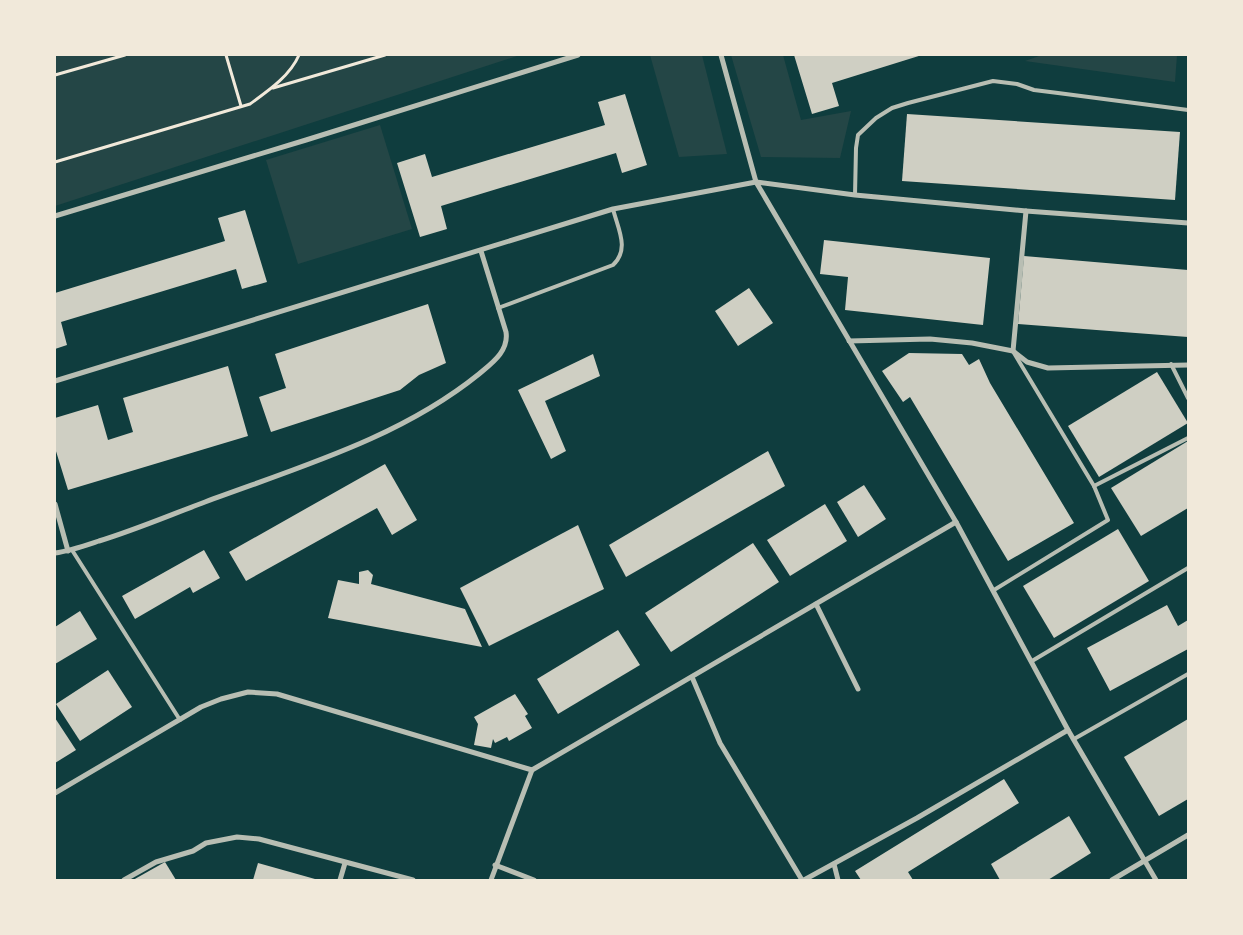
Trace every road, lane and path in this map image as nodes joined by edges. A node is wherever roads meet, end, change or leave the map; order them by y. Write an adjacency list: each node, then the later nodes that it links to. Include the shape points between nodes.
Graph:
1 (125, 55): 7 (path)
2 (226, 55): 9 (path)
3 (299, 55): 8 (path)
4 (385, 55): 8 (path)
5 (578, 55): 16 (street)
6 (721, 55): 12 (street)
7 (55, 75)
8 (272, 88): 9 (path)
9 (242, 106): 11 (path)
10 (1188, 110): 13 (lane, via 1042,91 994,81 892,108 876,118 858,135)
11 (55, 162)
12 (756, 182): 13 (street); 14 (street); 20 (street)
13 (855, 195): 15 (street)
14 (613, 209): 18 (street); 19 (lane, via 623,250 613,265)
15 (1026, 211): 17 (street); 21 (street)
16 (55, 216)
17 (1188, 223)
18 (480, 251): 19 (street); 24 (street)
19 (498, 308): 30 (street, via 507,342 503,350 457,391 417,415 290,472 135,530)
20 (849, 341): 21 (street, via 930,339); 29 (street)
21 (1013, 351): 22 (street, via 1027,362 1048,368); 27 (lane)
22 (1171, 364): 23 (street); 25 (lane)
23 (1188, 364)
24 (55, 381)
25 (1188, 398)
26 (1188, 438): 27 (lane)
27 (1094, 486): 33 (lane, via 1108,520)
28 (55, 504): 30 (street)
29 (956, 522): 33 (street); 34 (street)
30 (70, 550): 31 (street); 39 (lane)
31 (55, 553)
32 (1188, 568): 35 (lane)
33 (994, 590): 35 (street)
34 (816, 604): 37 (street); 38 (street)
35 (1032, 661): 40 (street)
36 (1188, 674): 41 (lane)
37 (692, 678): 42 (street); 54 (street, via 720,743)
38 (858, 689)
39 (180, 720): 42 (street, via 221,699 248,692 277,694); 43 (street)
40 (1068, 730): 41 (street); 47 (street)
41 (1074, 739): 45 (street)
42 (532, 770): 48 (street)
43 (55, 793)
44 (1188, 836): 45 (street)
45 (1145, 860): 56 (street); 57 (street)
46 (345, 863): 49 (street, via 259,839 237,837 206,843 192,851 156,862); 50 (street); 51 (street)
47 (834, 864): 54 (street); 55 (street)
48 (495, 865): 52 (street); 53 (street)
49 (124, 880)
50 (340, 880)
51 (413, 880)
52 (491, 880)
53 (534, 880)
54 (803, 880)
55 (838, 880)
56 (1112, 880)
57 (1156, 880)

